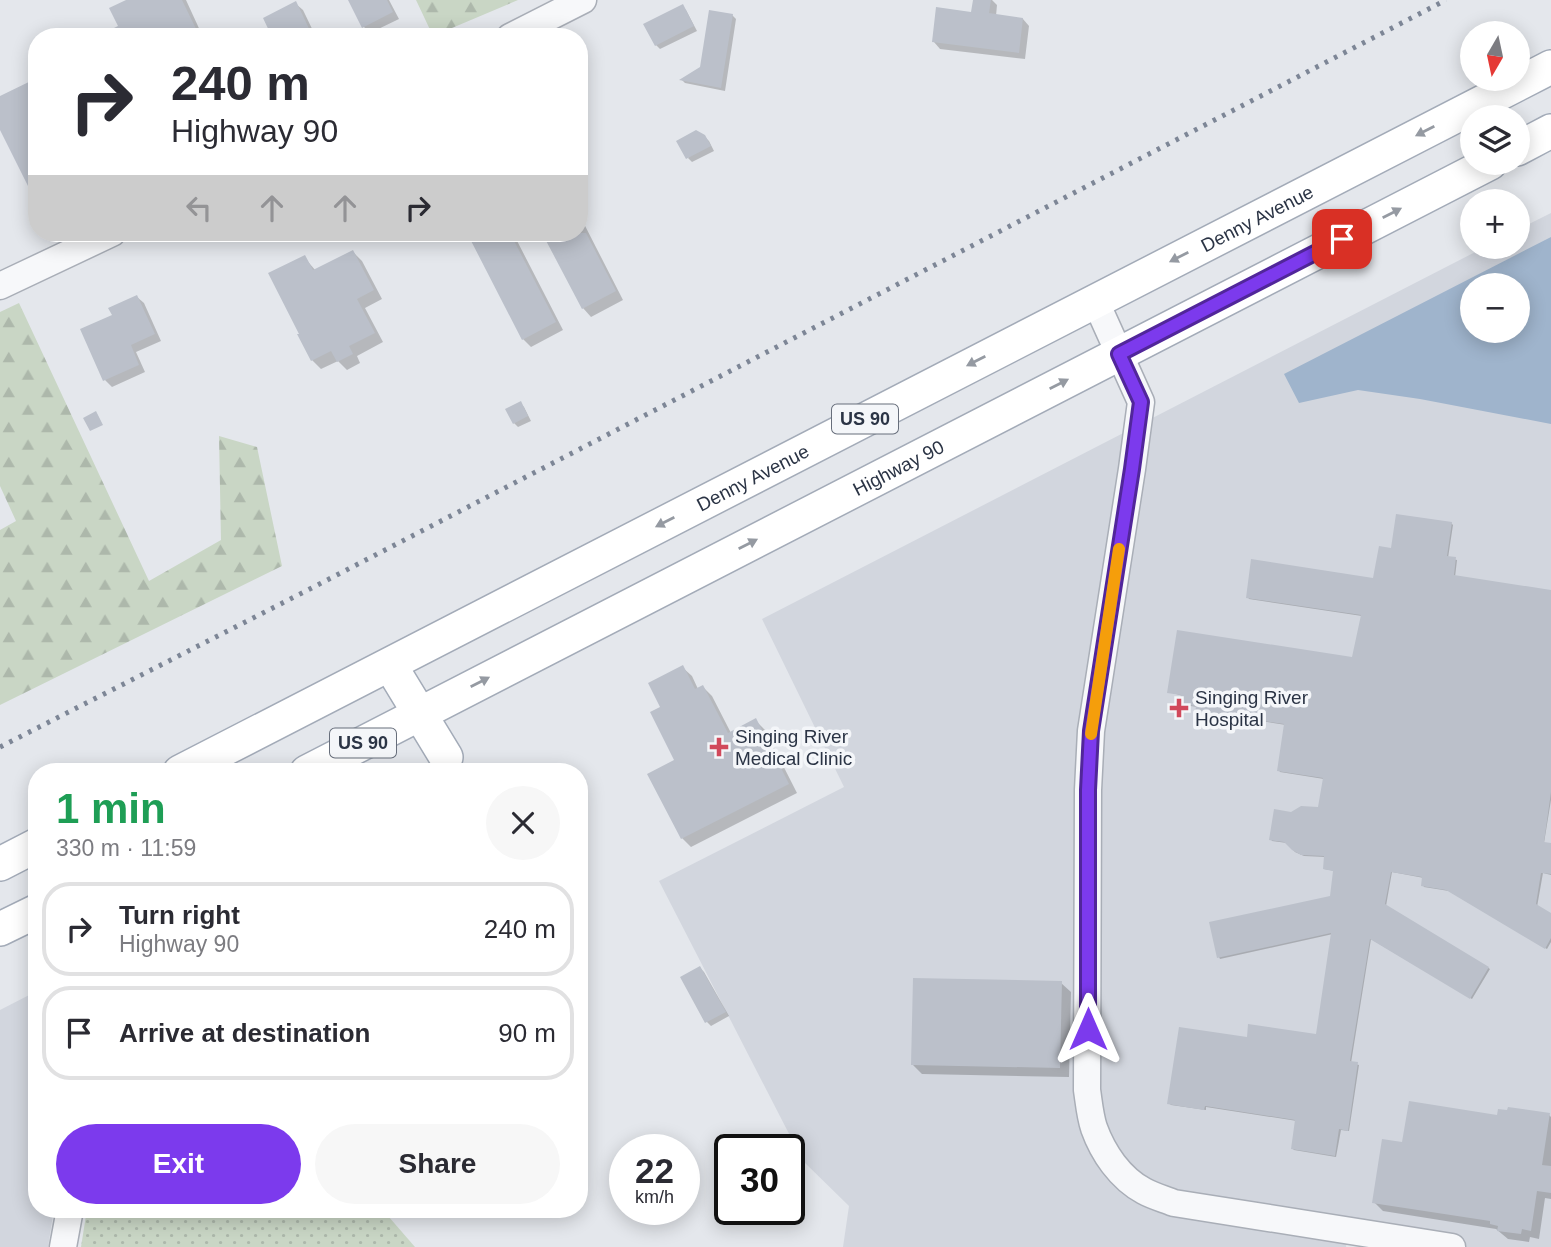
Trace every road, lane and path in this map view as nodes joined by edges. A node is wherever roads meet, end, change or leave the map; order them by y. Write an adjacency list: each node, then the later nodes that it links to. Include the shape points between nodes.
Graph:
1 (583, 0): 2 (street)
2 (528, 28)
3 (1551, 67): 9 (main road, Denny Avenue / US 90, one-way to 9)
4 (1551, 131): 5 (main road)
5 (1530, 142)
6 (1467, 175): 10 (main road, Highway 90 / US 90, one-way to 6)
7 (93, 242): 8 (street)
8 (0, 286)
9 (1095, 300): 10 (street); 11 (main road, Denny Avenue / US 90, one-way to 11)
10 (1119, 354): 12 (main road, Highway 90 / US 90, one-way to 10); 22 (street, via 1141,402 1091,731 1087,1090 1093,1126 1102,1148 1130,1183 1174,1203)
11 (390, 664): 12 (main road); 14 (main road, Denny Avenue / US 90)
12 (420, 714): 13 (main road); 15 (main road, Highway 90 / US 90)
13 (446, 757)
14 (198, 763)
15 (325, 763)
16 (28, 850): 17 (main road)
17 (0, 864)
18 (28, 915): 19 (main road)
19 (0, 929)
20 (69, 1218): 21 (street)
21 (64, 1247)
22 (1452, 1247)

